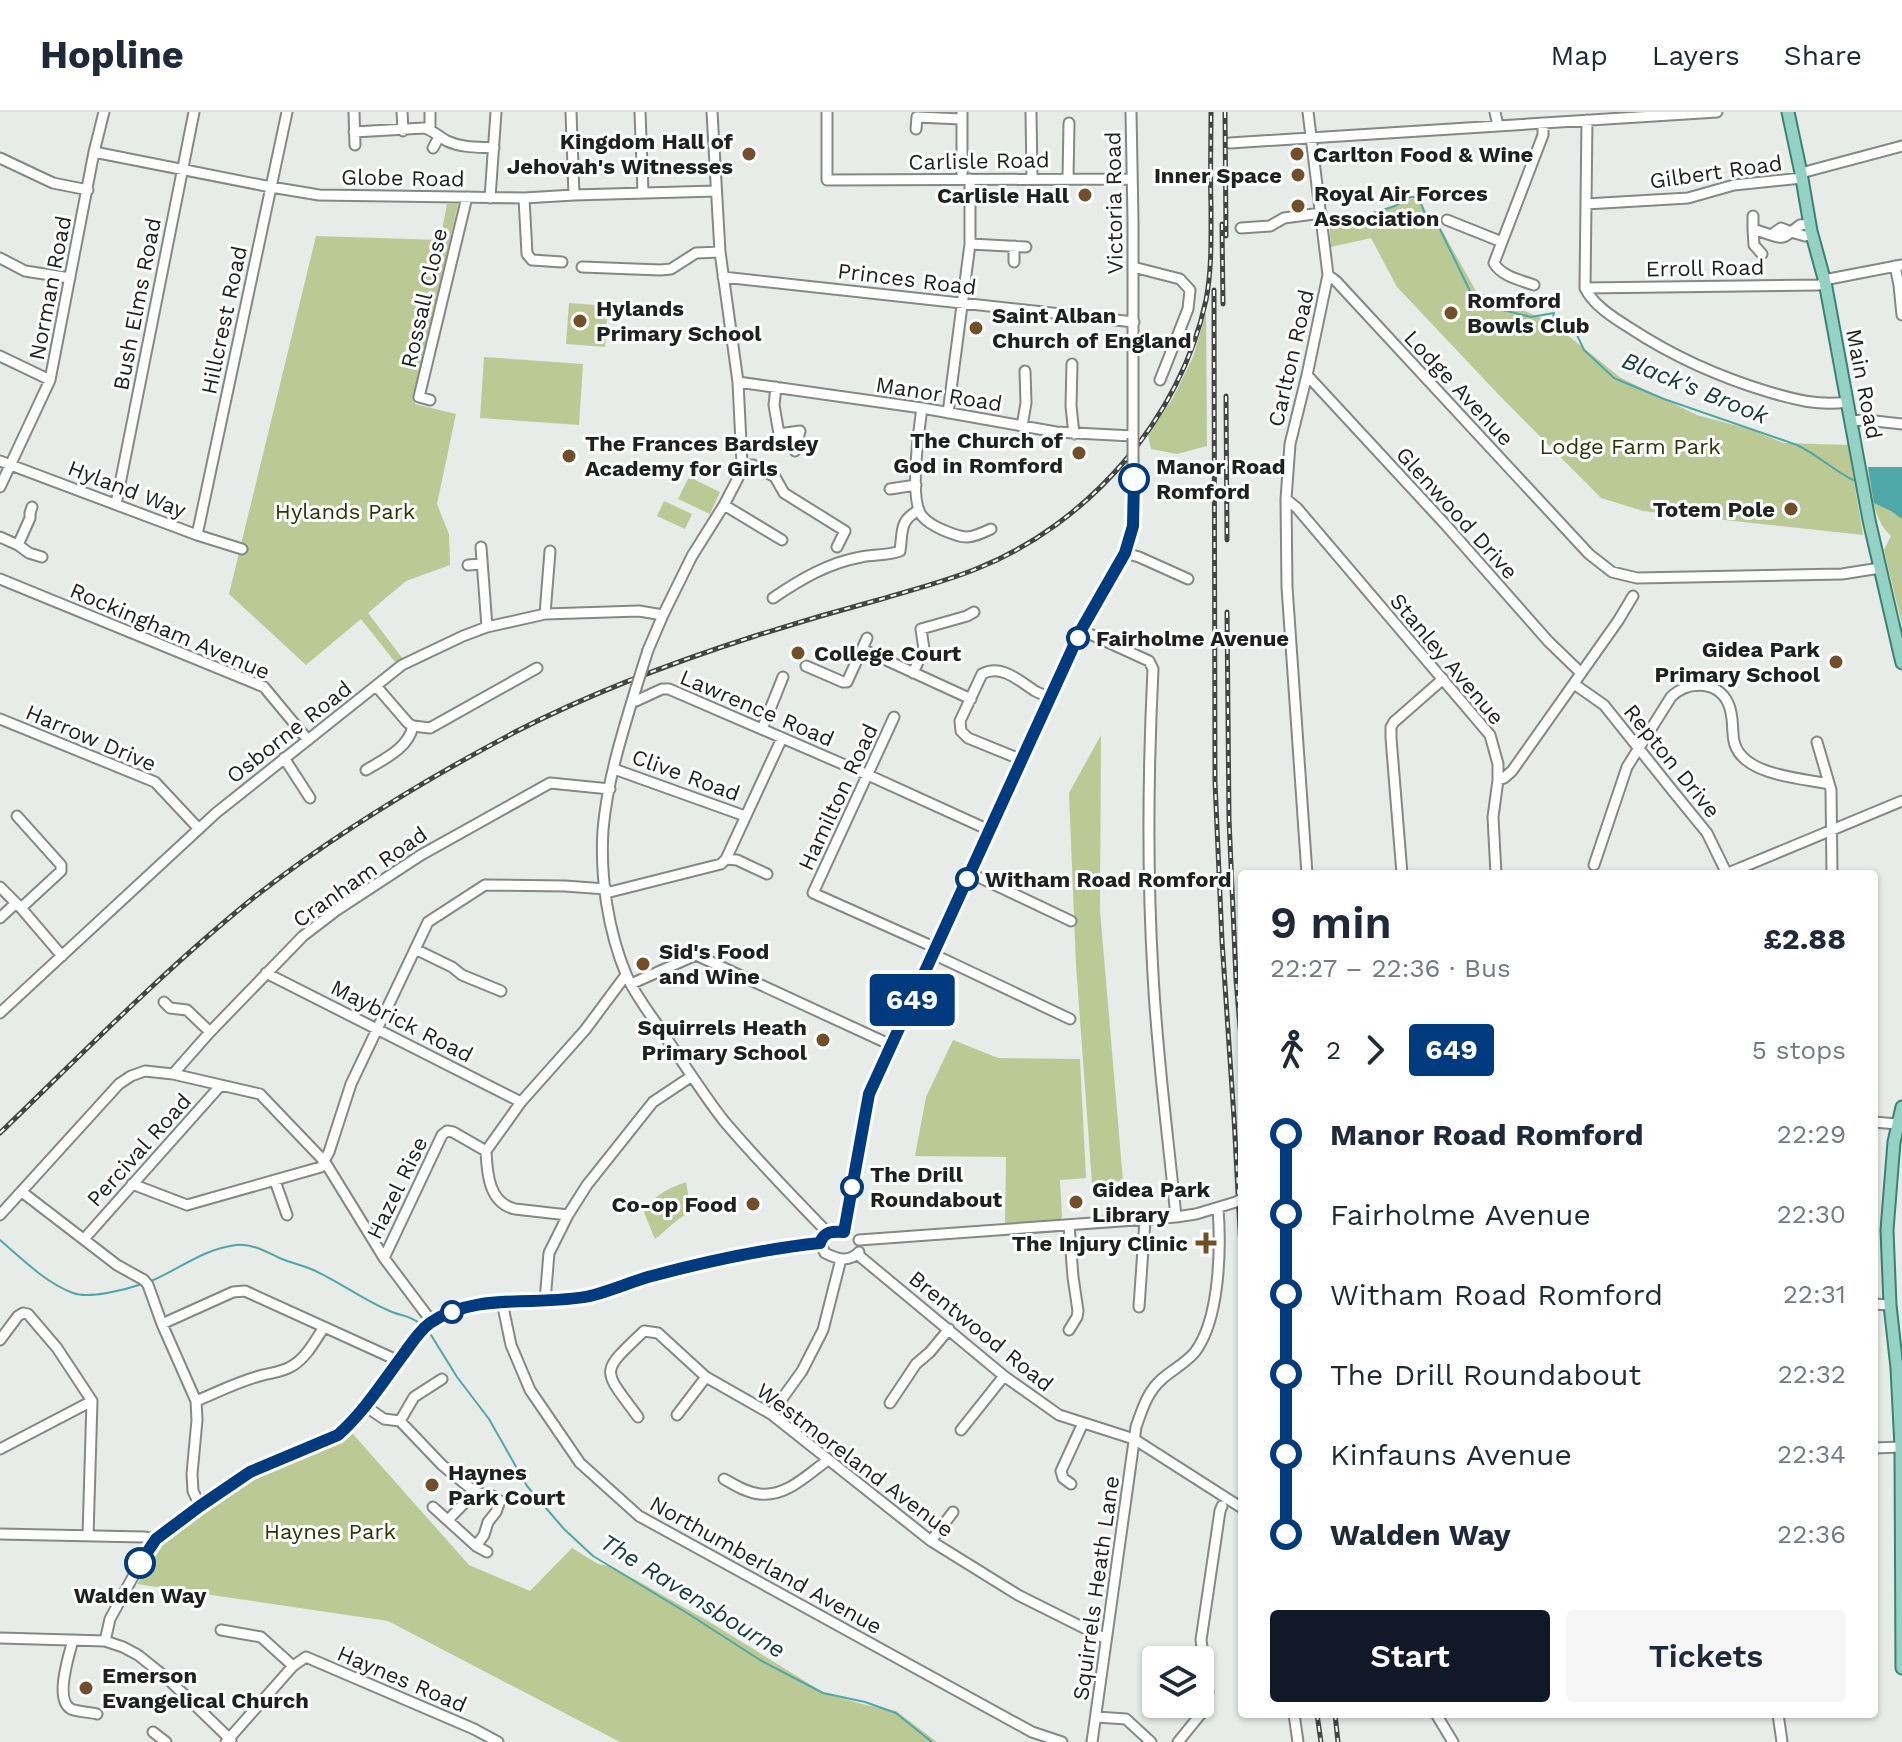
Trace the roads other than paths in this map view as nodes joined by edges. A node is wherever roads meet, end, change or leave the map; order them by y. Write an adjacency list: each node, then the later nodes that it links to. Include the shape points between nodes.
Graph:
1 (104, 112): 35 (street, Norman Road)
2 (194, 112): 37 (street, Bush Elms Road)
3 (287, 112): 43 (street, Hillcrest Road)
4 (354, 112): 27 (street)
5 (402, 112): 26 (street)
6 (430, 112): 28 (street)
7 (496, 112): 34 (street)
8 (571, 112): 47 (street)
9 (640, 112): 46 (street)
10 (712, 112): 45 (street)
11 (827, 112): 41 (street, Carlisle Road, via 827,180)
12 (1131, 112): 42 (street, Victoria Road)
13 (1308, 112): 29 (street, Carlton Road)
14 (1495, 112): 24 (street)
15 (1717, 112): 18 (street)
16 (1788, 112): 38 (main road, Main Road)
17 (1031, 113): 39 (street)
18 (1655, 114): 21 (street)
19 (917, 115): 20 (street); 25 (street)
20 (962, 116): 41 (street)
21 (1587, 120): 23 (street); 51 (street)
22 (1069, 123): 40 (street)
23 (1543, 124): 24 (street); 59 (street)
24 (1498, 126): 29 (street)
25 (916, 129)
26 (403, 131): 27 (street); 28 (street, via 424,128)
27 (354, 132): 31 (street)
28 (434, 133): 33 (street); 34 (street, via 450,143)
29 (1311, 138): 30 (street); 52 (street, Carlton Road)
30 (1230, 143)
31 (355, 145)
32 (1902, 146): 38 (street, Gilbert Road)
33 (433, 148)
34 (494, 148): 49 (street)
35 (94, 152): 37 (street, Globe Road); 44 (street, Norman Road)
36 (0, 158): 44 (street, via 53,183)
37 (183, 169): 43 (street, Globe Road); 106 (street, Bush Elms Road)
38 (1802, 176): 51 (street, Gilbert Road, via 1734,185 1688,198); 57 (main road, Main Road)
39 (1032, 178): 40 (street, Carlisle Road); 41 (street, Carlisle Road)
40 (1068, 178): 42 (street, Carlisle Road)
41 (966, 179): 60 (street)
42 (1131, 179): 71 (street, Victoria Road)
43 (271, 187): 48 (street, Globe Road, via 319,195); 111 (street, Hillcrest Road)
44 (88, 190): 74 (street, Norman Road)
45 (716, 191): 46 (street, Globe Road); 64 (street)
46 (643, 192): 47 (street, Globe Road)
47 (574, 195): 50 (street, Globe Road)
48 (467, 197): 49 (street, Globe Road); 89 (street, Rossall Close, via 419,397)
49 (490, 198): 50 (street, Globe Road)
50 (524, 198): 67 (street, via 527,254 532,260)
51 (1586, 204): 77 (street)
52 (1321, 213): 55 (street); 72 (street, Carlton Road)
53 (1753, 216): 56 (street)
54 (1447, 220): 59 (street)
55 (1241, 228)
56 (1753, 229): 58 (street); 61 (street)
57 (1811, 229): 58 (street, via 1800,225 1785,238); 75 (main road, Main Road)
58 (1769, 234): 61 (street)
59 (1502, 242): 76 (street, via 1496,268)
60 (970, 244): 62 (street); 78 (street)
61 (1754, 245): 65 (street)
62 (1014, 246): 63 (street); 68 (street)
63 (1026, 247)
64 (720, 252): 70 (street, via 696,253 671,269); 73 (street)
65 (1762, 254)
66 (0, 258): 74 (street, via 25,271)
67 (562, 262)
68 (1014, 262)
69 (1898, 265): 75 (street, Erroll Road); 79 (street)
70 (582, 267)
71 (1133, 267): 80 (street, Victoria Road); 86 (street, via 1180,279 1190,290 1188,309)
72 (1328, 275): 84 (street, Carlton Road); 123 (street, Lodge Avenue, via 1589,554 1612,572 1637,578 1842,574)
73 (723, 277): 78 (street, Princes Road); 87 (street)
74 (70, 278): 85 (street, Norman Road)
75 (1825, 282): 77 (street, Erroll Road); 90 (main road, Main Road)
76 (1534, 285)
77 (1585, 288): 90 (street, via 1622,323 1699,368 1800,401)
78 (963, 304): 80 (street, Princes Road); 92 (street)
79 (1902, 315)
80 (1134, 322): 97 (street, Victoria Road)
81 (0, 356): 85 (street)
82 (1072, 364): 96 (street)
83 (1025, 371): 95 (street)
84 (1307, 375): 105 (street, Carlton Road, via 1290,444); 139 (street, Glenwood Drive)
85 (50, 380): 101 (street, Norman Road)
86 (1160, 380)
87 (738, 382): 88 (street, Manor Road); 100 (street)
88 (776, 387): 91 (street, Manor Road); 98 (street, via 779,434 800,431)
89 (430, 400)
90 (1847, 402): 93 (main road, Main Road)
91 (922, 408): 92 (street, Manor Road); 102 (street)
92 (948, 413): 95 (street, Manor Road)
93 (1850, 421): 94 (street); 123 (main road, Main Road)
94 (1902, 424)
95 (1022, 426): 96 (street, Manor Road)
96 (1074, 434): 97 (street, Manor Road)
97 (1133, 437): 119 (street, Victoria Road, bridge, via 1133,526)
98 (795, 451)
99 (0, 461): 101 (street, Hyland Way)
100 (742, 464): 107 (street); 116 (street, via 775,477 784,493 845,531)
101 (10, 465): 103 (street, Norman Road); 106 (street, Hyland Way)
102 (916, 485): 104 (street); 109 (street)
103 (0, 487)
104 (890, 489)
105 (1286, 499): 141 (street, Stanley Avenue); 172 (street, Carlton Road)
106 (116, 504): 111 (street, Hyland Way)
107 (724, 505): 113 (street); 130 (street)
108 (28, 510): 114 (street, via 30,518)
109 (919, 510): 110 (street, via 935,526 962,538); 127 (street, via 904,523 900,551 833,564)
110 (991, 529)
111 (197, 535): 117 (street, Hyland Way)
112 (0, 537): 114 (street)
113 (782, 540)
114 (18, 545): 120 (street)
115 (481, 547): 121 (street)
116 (837, 547)
117 (242, 549)
118 (550, 551): 128 (street)
119 (1125, 553): 125 (street); 132 (street, Victoria Road)
120 (42, 557)
121 (482, 564): 122 (street); 131 (street)
122 (468, 565)
123 (1880, 568): 135 (main road, Main Road)
124 (0, 579): 152 (street, Rockingham Avenue, via 264,687)
125 (1188, 579)
126 (1633, 596): 139 (street)
127 (773, 598)
128 (545, 614): 130 (street, Osborne Road); 131 (street, Osborne Road)
129 (970, 614): 138 (street, via 921,629 924,649)
130 (663, 615): 146 (street, bridge)
131 (487, 627): 143 (street, Osborne Road, via 402,665)
132 (1081, 630): 144 (street, Victoria Road); 214 (street, via 1149,661 1153,669 1148,879)
133 (867, 638): 134 (street)
134 (862, 649): 136 (street, via 847,682 820,666); 138 (street)
135 (1902, 663)
136 (806, 666)
137 (537, 668): 149 (street, via 430,728)
138 (913, 673): 145 (street)
139 (1581, 673): 142 (street)
140 (783, 677): 150 (street)
141 (1443, 679): 160 (street, Stanley Avenue, via 1490,735); 173 (street, via 1391,727)
142 (1574, 684): 154 (street, Repton Drive, via 1604,705); 160 (street, via 1512,771)
143 (376, 686): 149 (street); 152 (street, Osborne Road)
144 (1051, 698): 145 (street, via 989,670); 156 (street, Victoria Road)
145 (971, 699): 156 (street, via 961,731)
146 (632, 701): 150 (street, Lawrence Road, via 669,689); 157 (street)
147 (894, 717): 159 (street, Hamilton Road)
148 (0, 719): 167 (street, Harrow Drive, via 155,782)
149 (413, 726): 158 (street, via 404,746)
150 (762, 729): 151 (street, Lawrence Road)
151 (782, 738): 159 (street, Lawrence Road); 166 (street)
152 (308, 740): 155 (street, Osborne Road)
153 (1817, 742): 161 (street)
154 (1639, 749): 161 (street, via 1678,690 1708,686 1728,702 1733,743 1743,758 1765,770); 171 (street, via 1627,767); 175 (street, Repton Drive, via 1707,833)
155 (284, 758): 163 (street); 167 (street, Osborne Road)
156 (1022, 760): 168 (street, Victoria Road)
157 (614, 769): 162 (street); 166 (street, Clive Road)
158 (366, 770)
159 (868, 775): 168 (street, Lawrence Road); 186 (street, Hamilton Road, via 813,893)
160 (1498, 780): 174 (street, Stanley Avenue, via 1493,817)
161 (1829, 784): 169 (street)
162 (610, 789): 181 (street, via 603,829); 188 (street, Cranham Road, via 550,783 421,855 337,910)
163 (310, 798)
164 (1902, 801): 169 (street)
165 (17, 816): 182 (street, via 61,865 61,871)
166 (745, 816): 170 (street)
167 (199, 829): 187 (street, Osborne Road)
168 (989, 830): 178 (street, Victoria Road)
169 (1831, 831): 176 (street); 177 (street)
170 (726, 859): 179 (street); 181 (street)
171 (1594, 865)
172 (1307, 870)
173 (1402, 870)
174 (1496, 870)
175 (1725, 870)
176 (1737, 870)
177 (1832, 870)
178 (970, 873): 184 (street); 186 (street, Victoria Road)
179 (767, 874)
180 (0, 887): 182 (street)
181 (606, 891): 185 (street, via 485,885 428,922); 189 (street)
182 (19, 906): 183 (street); 187 (street)
183 (0, 918)
184 (1071, 921)
185 (415, 949): 190 (street); 194 (street)
186 (934, 951): 193 (street); 196 (street, Victoria Road)
187 (62, 956): 192 (street, Osborne Road)
188 (266, 973): 194 (street, Maybrick Road); 195 (street, Cranham Road)
189 (628, 979): 196 (street, via 696,955); 198 (street); 200 (street)
190 (501, 991)
191 (164, 1002): 195 (street, via 187,1010)
192 (0, 1013)
193 (1070, 1019)
194 (376, 1028): 200 (street, Maybrick Road); 205 (street)
195 (210, 1032): 197 (street, Cranham Road)
196 (891, 1045): 217 (street, Victoria Road, via 869,1094)
197 (173, 1074): 199 (street); 208 (street, via 145,1071 119,1084)
198 (692, 1076): 213 (street, via 653,1102); 218 (street, via 723,1119)
199 (221, 1085): 205 (street, via 260,1094); 207 (street, Percival Road)
200 (521, 1102): 204 (street)
201 (1902, 1107): 203 (main road)
202 (1878, 1122): 203 (street)
203 (1897, 1124): 228 (main road, via 1887,1230)
204 (486, 1151): 213 (street, via 493,1195 499,1202); 223 (street, Hazel Rise, via 453,1132 442,1135)
205 (325, 1162): 206 (street); 223 (street)
206 (275, 1181): 207 (street, via 187,1205); 212 (street)
207 (132, 1184): 219 (street, Percival Road)
208 (22, 1192): 211 (street); 219 (street)
209 (1238, 1200): 210 (street)
210 (1218, 1208): 214 (street); 251 (street, Squirrels Heath Lane, via 1219,1259 1207,1329 1194,1354 1150,1393)
211 (0, 1215)
212 (287, 1215)
213 (568, 1215): 225 (street, via 549,1253)
214 (1176, 1217): 215 (street)
215 (1145, 1220): 216 (street); 229 (street)
216 (1069, 1225): 220 (street); 234 (street, via 1078,1311)
217 (844, 1232): 218 (street); 220 (street)
218 (828, 1233): 221 (street)
219 (84, 1239): 231 (street, via 146,1283)
220 (859, 1240): 222 (street)
221 (820, 1243): 224 (street, via 825,1253); 225 (street, via 753,1253 589,1296)
222 (857, 1254): 224 (street); 233 (street, Brentwood Road)
223 (384, 1258): 230 (street)
224 (841, 1259): 245 (street, via 823,1330)
225 (545, 1301): 226 (street)
226 (502, 1302): 230 (street, via 463,1308); 287 (street, Northumberland Avenue, via 511,1345 530,1390 580,1463 639,1516 1023,1727)
227 (1878, 1304): 228 (street)
228 (1890, 1305): 237 (main road)
229 (1139, 1307)
230 (432, 1322): 236 (street)
231 (162, 1324): 232 (street, via 245,1291); 242 (street)
232 (324, 1327): 236 (street); 242 (street, via 294,1366)
233 (949, 1329): 238 (street, Brentwood Road); 243 (street)
234 (1069, 1330)
235 (0, 1340): 241 (street, via 18,1316 28,1314)
236 (399, 1361): 244 (street)
237 (1899, 1368): 252 (main road)
238 (1004, 1376): 249 (street, Brentwood Road, via 1059,1415); 250 (street)
239 (706, 1377): 245 (street, Westmoreland Avenue); 246 (street); 247 (street, Westmoreland Avenue, via 658,1333 644,1331 610,1368 611,1379)
240 (442, 1379): 248 (street, via 414,1397)
241 (92, 1401): 254 (street); 266 (street)
242 (196, 1401): 260 (street, via 192,1474)
243 (890, 1403)
244 (365, 1406): 248 (street, via 384,1419); 260 (street, via 338,1435 250,1472)
245 (771, 1414): 255 (street, Westmoreland Avenue)
246 (677, 1415)
247 (638, 1417)
248 (400, 1421): 258 (street)
249 (1083, 1423): 251 (street, Brentwood Road); 257 (street, via 1057,1468)
250 (961, 1430)
251 (1134, 1439): 259 (street, Brentwood Road); 273 (street, Squirrels Heath Lane)
252 (1901, 1447): 253 (street); 277 (main road)
253 (1878, 1448)
254 (0, 1449)
255 (828, 1460): 256 (street, via 785,1492 760,1495); 268 (street, Westmoreland Avenue)
256 (724, 1479)
257 (1071, 1484)
258 (475, 1492): 264 (street); 269 (street, via 500,1501)
259 (1238, 1505)
260 (200, 1506): 267 (street)
261 (1222, 1506): 290 (street, via 1201,1640 1208,1692 1200,1715)
262 (433, 1507): 264 (street)
263 (953, 1512): 268 (street)
264 (448, 1520): 269 (street)
265 (0, 1534): 266 (street)
266 (88, 1536): 267 (street)
267 (156, 1539): 275 (street, via 115,1609)
268 (931, 1541): 273 (street, Westmoreland Avenue, via 1018,1595)
269 (476, 1546): 270 (street)
270 (487, 1552)
271 (221, 1630): 276 (street, via 261,1637)
272 (0, 1638): 274 (street)
273 (1106, 1639): 279 (street, Squirrels Heath Lane)
274 (73, 1640): 275 (street); 278 (street, via 64,1702 71,1709)
275 (105, 1641): 284 (street, via 147,1661)
276 (293, 1666): 284 (street); 286 (street, Haynes Road, via 306,1657)
277 (1902, 1668)
278 (97, 1714)
279 (1096, 1717): 288 (street, Squirrels Heath Lane); 289 (street, via 1126,1719)
280 (1295, 1718): 291 (street)
281 (1438, 1718): 292 (street)
282 (1779, 1718): 293 (street)
283 (153, 1732): 285 (street)
284 (230, 1741)
285 (166, 1742)
286 (498, 1742)
287 (1062, 1742)
288 (1092, 1742)
289 (1151, 1742)
290 (1178, 1742)
291 (1298, 1742)
292 (1453, 1742)
293 (1782, 1742)

